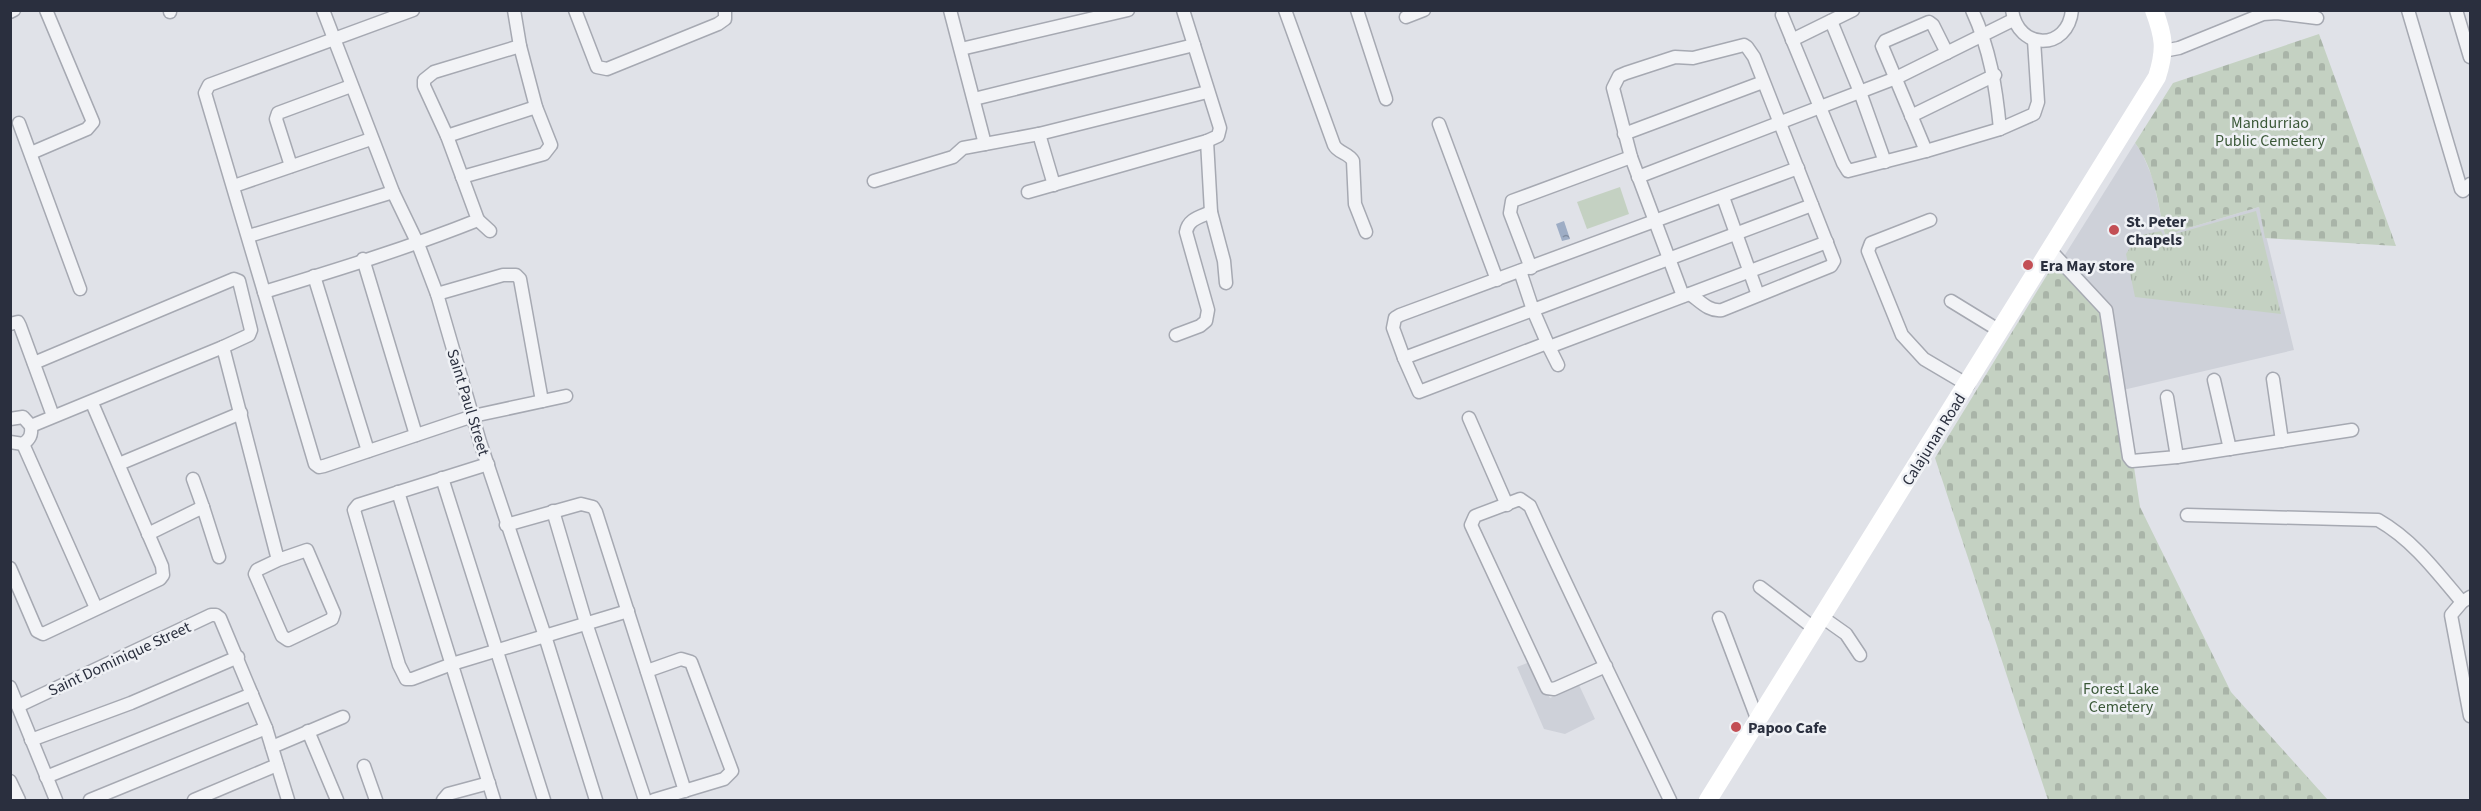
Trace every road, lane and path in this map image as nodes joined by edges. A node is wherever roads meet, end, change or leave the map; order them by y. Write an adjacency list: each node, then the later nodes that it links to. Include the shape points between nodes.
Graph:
1 (46, 10): 57 (street, via 93,122 87,129)
2 (323, 10): 28 (street, Saint Paul Street)
3 (413, 10): 21 (street)
4 (514, 10): 30 (street)
5 (575, 10): 6 (street, via 600,70 718,24 725,19)
6 (725, 10)
7 (950, 10): 31 (street)
8 (1128, 10): 31 (street)
9 (1183, 10): 29 (street)
10 (1357, 10): 42 (street)
11 (1424, 10): 22 (street)
12 (1853, 10): 24 (street)
13 (1972, 10): 25 (street)
14 (2072, 10): 27 (street, via 2071,21 2060,35)
15 (2154, 10): 32 (main road, via 2164,38)
16 (2408, 10): 65 (street, via 2463,191)
17 (2456, 10): 34 (street)
18 (1287, 11): 77 (street, via 1334,145 1353,161 1355,204)
19 (1782, 15): 26 (street)
20 (2013, 15): 25 (street); 27 (street, via 2025,36)
21 (385, 16): 28 (street)
22 (1406, 17)
23 (2316, 18): 32 (street, via 2263,14)
24 (1831, 21): 26 (street); 40 (street)
25 (1984, 35): 33 (street); 35 (street)
26 (1792, 40): 44 (street)
27 (2034, 40): 49 (street, via 2037,110)
28 (334, 41): 38 (street, Saint Paul Street); 67 (street, via 207,88 205,96)
29 (1194, 45): 39 (street); 41 (street)
30 (520, 46): 43 (street); 52 (street, via 426,77 424,86)
31 (961, 49): 41 (street)
32 (2163, 51): 82 (main road, Calajunan Road, via 2157,77)
33 (1947, 53): 36 (street); 36 (street, via 1929,21 1885,41 1882,46)
34 (2470, 57)
35 (1995, 75): 45 (street); 49 (street)
36 (1896, 78): 40 (street); 45 (street)
37 (1763, 82): 48 (street); 51 (street); 51 (street, via 1751,51 1744,45 1693,58 1675,57 1626,73 1618,76 1613,88)
38 (351, 86): 53 (street, Saint Paul Street); 60 (street, via 278,113 276,119)
39 (1207, 92): 50 (street); 54 (street, via 1220,128 1218,136)
40 (1860, 92): 44 (street); 59 (street)
41 (974, 99): 55 (street)
42 (1386, 99)
43 (536, 107): 52 (street); 62 (street, via 551,141 547,152)
44 (1820, 107): 48 (street); 59 (street, via 1845,169)
45 (1911, 116): 56 (street)
46 (19, 123): 57 (street)
47 (1439, 124): 88 (street)
48 (1780, 124): 61 (street); 63 (street)
49 (2000, 129): 56 (street)
50 (1038, 134): 55 (street); 66 (street)
51 (1624, 134): 58 (street)
52 (447, 136): 62 (street)
53 (371, 139): 60 (street); 68 (street, Saint Paul Street)
54 (1207, 141): 66 (street); 72 (street)
55 (985, 144): 64 (street, via 963,148 953,157)
56 (1926, 151): 59 (street)
57 (31, 153): 90 (street)
58 (1631, 157): 63 (street); 85 (street, via 1512,201 1510,213)
59 (1885, 162)
60 (291, 166): 67 (street)
61 (1798, 168): 70 (street); 71 (street)
62 (462, 177): 73 (street)
63 (1638, 177): 75 (street)
64 (874, 181)
65 (2470, 184)
66 (1054, 185): 69 (street)
67 (234, 186): 79 (street)
68 (393, 192): 79 (street); 81 (street, Saint Paul Street)
69 (1028, 192)
70 (1723, 196): 75 (street); 78 (street)
71 (1812, 205): 78 (street); 80 (street)
72 (1211, 212): 89 (street); 99 (street, via 1192,220 1186,232 1208,310 1206,321)
73 (478, 220): 76 (street); 81 (street)
74 (1930, 220): 107 (street, via 1871,243 1868,251 1902,335 1924,358)
75 (1654, 222): 84 (street); 85 (street)
76 (490, 231)
77 (1366, 232)
78 (1736, 235): 84 (street); 86 (street)
79 (249, 236): 91 (street)
80 (1827, 242): 86 (street); 94 (street, via 1834,261 1831,266)
81 (418, 244): 83 (street); 92 (street, Saint Paul Street)
82 (2050, 250): 98 (main road, Calajunan Road); 124 (street, via 2106,310 2130,460)
83 (363, 259): 87 (street); 119 (street)
84 (1669, 260): 93 (street); 96 (street)
85 (1525, 269): 88 (street); 96 (street)
86 (1749, 271): 93 (street); 94 (street)
87 (314, 276): 91 (street); 123 (street)
88 (1497, 280): 102 (street, via 1395,318 1393,328)
89 (1226, 283)
90 (80, 289)
91 (264, 292): 123 (street, via 315,464 319,467)
92 (437, 294): 110 (street, via 503,275 520,279); 114 (street, Saint Paul Street)
93 (1687, 295): 94 (street, via 1716,311); 100 (street)
94 (1758, 295)
95 (1951, 301): 98 (street)
96 (1533, 310): 100 (street); 102 (street)
97 (10, 324): 103 (street, via 19,324)
98 (2000, 331): 107 (main road, Calajunan Road)
99 (1176, 335)
100 (1548, 345): 102 (street, via 1419,392); 104 (street)
101 (222, 347): 103 (street, via 249,335 251,330 241,283 236,279); 111 (street); 112 (street)
102 (1404, 358)
103 (34, 363): 113 (street)
104 (1558, 365)
105 (2273, 379): 120 (street)
106 (2214, 380): 122 (street)
107 (1968, 385): 145 (main road, Calajunan Road)
108 (566, 396): 110 (street)
109 (2167, 398): 124 (street)
110 (542, 401): 114 (street)
111 (92, 403): 113 (street); 125 (street)
112 (241, 412): 125 (street); 137 (street)
113 (53, 416): 117 (street)
114 (473, 416): 119 (street); 126 (street, Saint Paul Street)
115 (11, 417): 117 (street, via 23,417)
116 (1468, 418): 130 (street)
117 (32, 426): 121 (street, via 28,440)
118 (2352, 430): 120 (street)
119 (416, 435): 123 (street)
120 (2282, 441): 122 (street)
121 (17, 443): 141 (street)
122 (2230, 449): 124 (street)
123 (368, 451)
124 (2177, 458)
125 (118, 464): 135 (street)
126 (488, 464): 127 (street); 134 (street, Saint Paul Street)
127 (442, 478): 129 (street); 147 (street)
128 (193, 480): 131 (street)
129 (398, 492): 150 (street); 150 (street, via 358,505 354,510 399,665 408,680)
130 (1507, 505): 151 (street, via 1520,499 1530,506); 151 (street, via 1475,516 1471,525 1547,688 1554,689)
131 (203, 507): 135 (street); 136 (street)
132 (553, 511): 134 (street); 142 (street, via 581,504 593,507); 144 (street)
133 (2187, 515): 140 (street, via 2378,520 2396,530)
134 (506, 525): 146 (street, Saint Paul Street)
135 (148, 534): 141 (street, via 163,575)
136 (219, 557)
137 (278, 560): 137 (street, via 307,550 334,613 332,620 288,640 282,636 255,574)
138 (10, 568): 141 (street, via 39,633)
139 (1760, 587): 145 (street)
140 (2466, 600): 153 (street, via 2451,615)
141 (96, 608)
142 (628, 610): 144 (street); 152 (street)
143 (1719, 618): 159 (street)
144 (586, 623): 146 (street); 181 (street)
145 (1819, 623): 148 (street, via 1846,634); 159 (main road, Calajunan Road)
146 (545, 636): 147 (street); 180 (street, Saint Paul Street)
147 (498, 651): 150 (street); 179 (street)
148 (1860, 655)
149 (238, 657): 155 (street); 156 (street, Saint Dominique Street, via 220,618 211,615); 162 (street)
150 (452, 664): 168 (street)
151 (1606, 666): 183 (street)
152 (647, 671): 169 (street); 169 (street, via 681,659 691,662 731,764 728,777)
153 (2467, 685): 157 (street)
154 (10, 687): 156 (street)
155 (252, 694): 160 (street); 166 (street)
156 (16, 712): 162 (street)
157 (2470, 716)
158 (343, 717): 161 (street)
159 (1758, 721): 184 (main road, Calajunan Road)
160 (266, 728): 163 (street); 172 (street)
161 (308, 731): 163 (street); 175 (street)
162 (31, 740): 166 (street)
163 (272, 747): 164 (street)
164 (277, 765): 173 (street); 174 (street)
165 (364, 766): 176 (street)
166 (46, 777): 171 (street)
167 (10, 781): 170 (street)
168 (489, 783): 177 (street, via 448,794); 178 (street)
169 (685, 791): 182 (street)
170 (19, 801)
171 (56, 801)
172 (90, 801)
173 (195, 801)
174 (288, 801)
175 (337, 801)
176 (376, 801)
177 (443, 801)
178 (494, 801)
179 (544, 801)
180 (596, 801)
181 (645, 801)
182 (654, 801)
183 (1670, 801)
184 (1708, 801)

